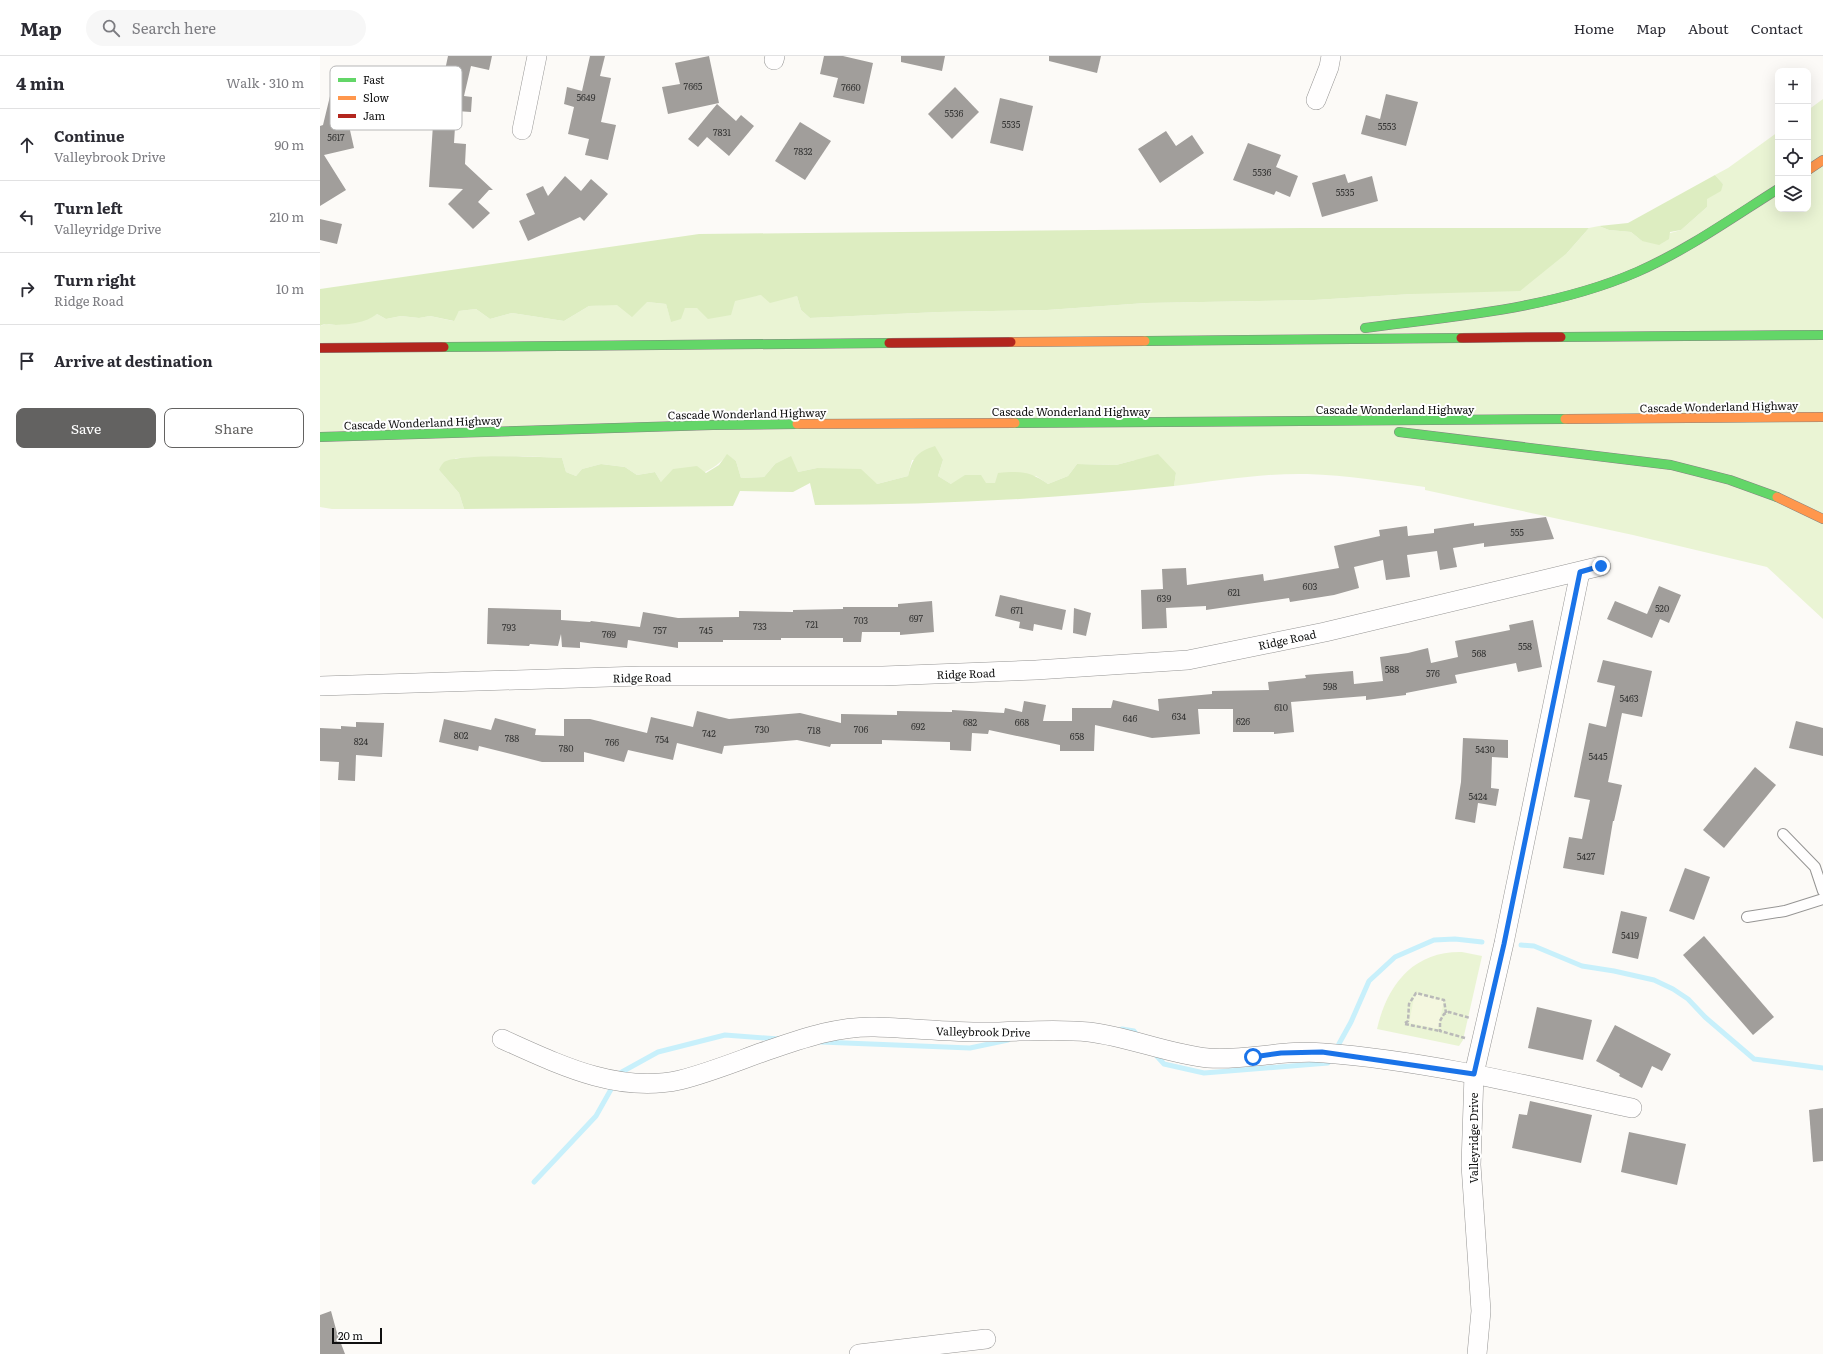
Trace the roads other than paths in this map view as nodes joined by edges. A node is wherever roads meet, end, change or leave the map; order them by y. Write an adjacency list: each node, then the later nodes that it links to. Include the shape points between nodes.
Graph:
1 (537, 56): 4 (street)
2 (1331, 56): 3 (street)
3 (1316, 100)
4 (522, 130)
5 (1823, 160): 6 (highway)
6 (1811, 168)
7 (1775, 191): 9 (highway, via 1666,258 1629,275 1577,293 1540,303)
8 (1823, 335): 9 (highway)
9 (1286, 339): 10 (highway)
10 (320, 348)
11 (1823, 417): 12 (highway, Cascade Wonderland Highway)
12 (1318, 421): 13 (highway, Cascade Wonderland Highway, via 713,425); 14 (highway, via 1709,473 1752,487)
13 (320, 437)
14 (1823, 519)
15 (1601, 566): 16 (street, Ridge Road)
16 (1580, 572): 17 (street, Ridge Road, via 1325,632 1188,660 1036,670 883,676 641,676); 23 (street, Valleyridge Drive, via 1504,944)
17 (320, 686)
18 (1783, 834): 19 (lane, via 1815,868)
19 (1823, 891)
20 (1823, 899): 21 (lane, via 1785,911)
21 (1746, 917)
22 (502, 1039): 23 (street, Valleybrook Drive, via 572,1070 636,1083 678,1080 820,1033 865,1027 977,1032 1084,1031 1189,1056 1239,1059 1281,1053 1322,1052)
23 (1474, 1074): 24 (street, Valleybrook Drive); 27 (street, Valleyridge Drive, via 1471,1165 1481,1311)
24 (1632, 1108)
25 (986, 1338): 26 (street)
26 (859, 1354)
27 (1477, 1354)

